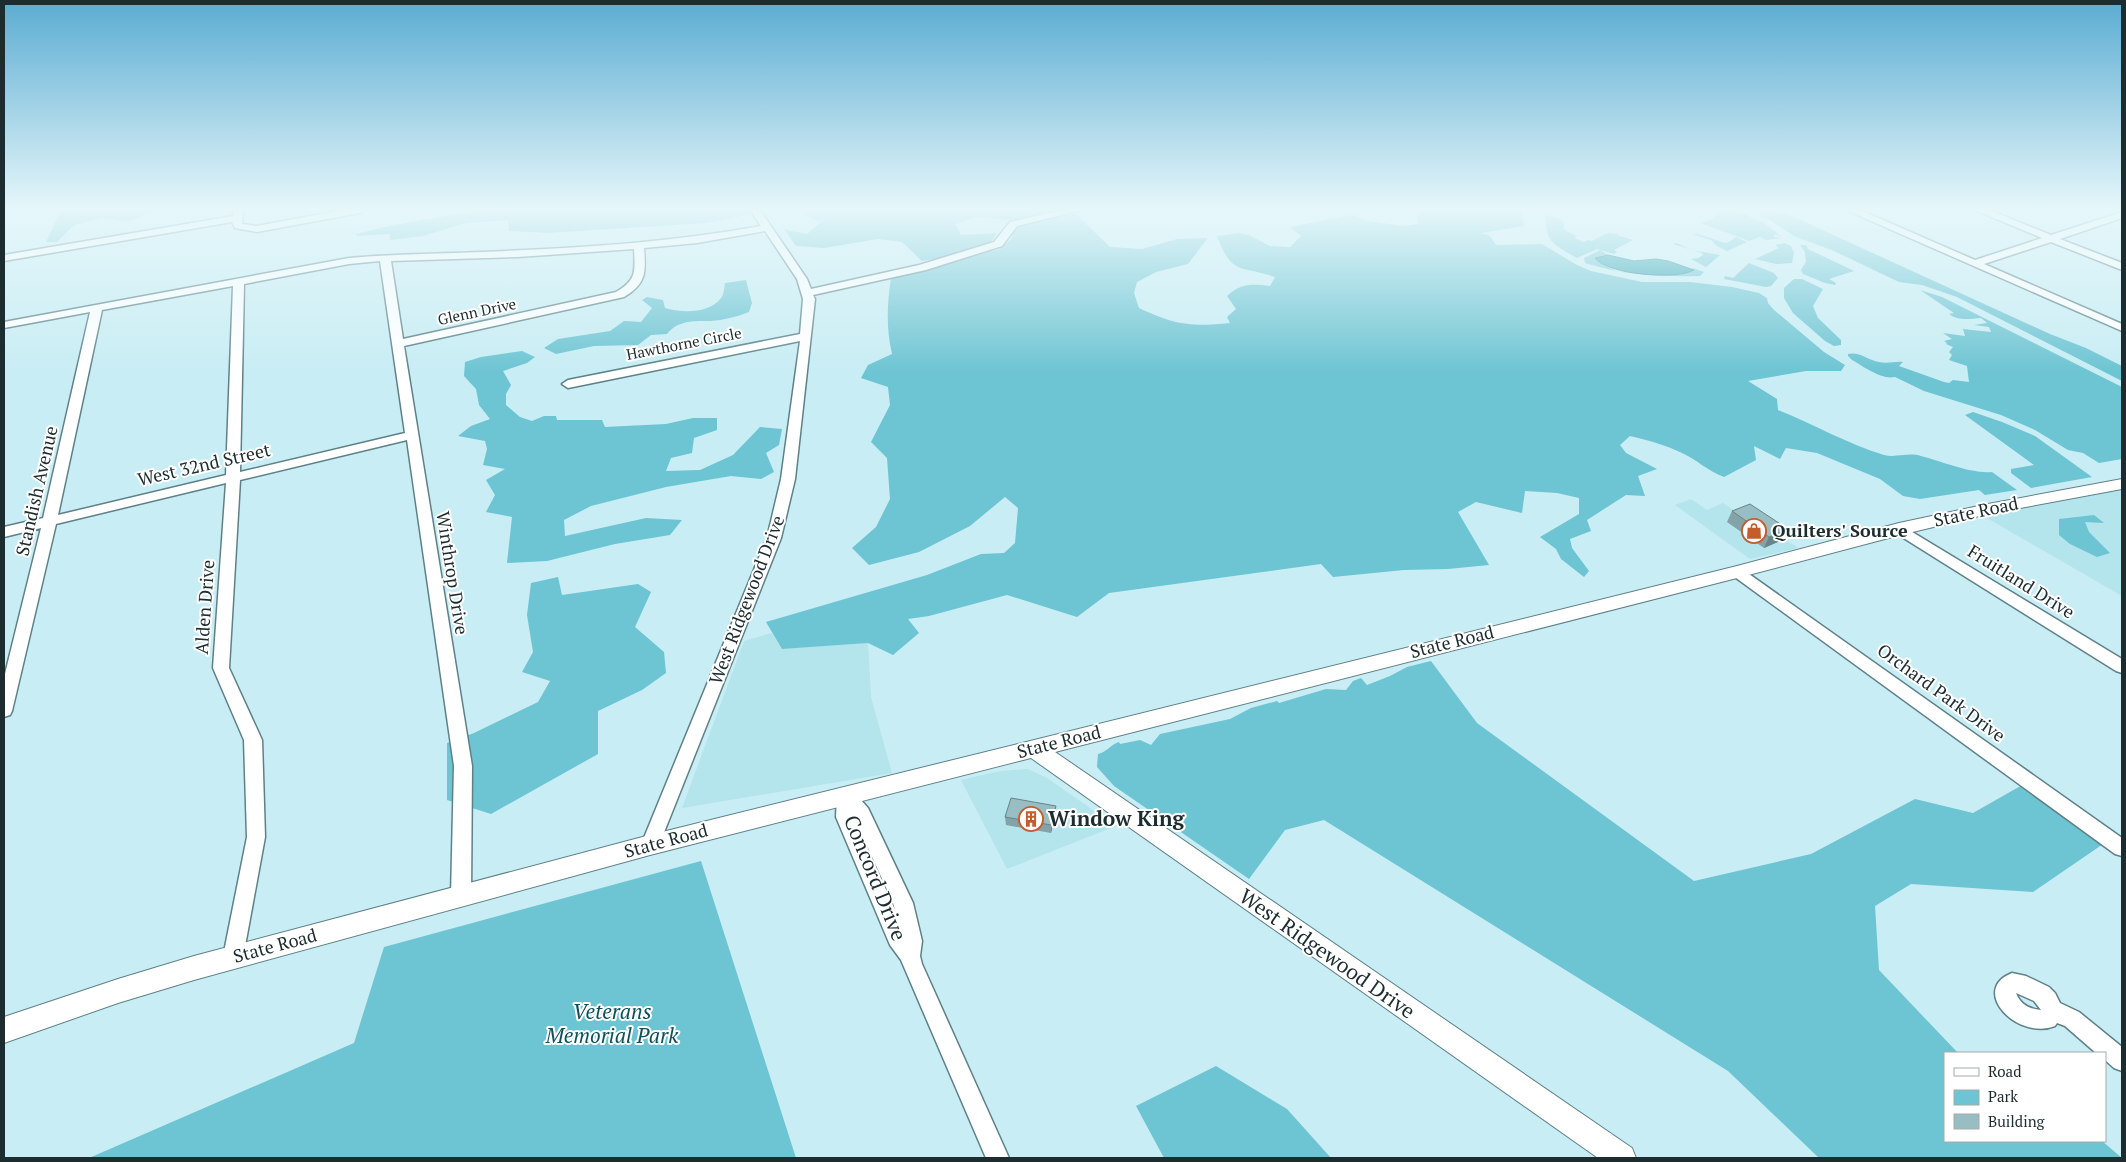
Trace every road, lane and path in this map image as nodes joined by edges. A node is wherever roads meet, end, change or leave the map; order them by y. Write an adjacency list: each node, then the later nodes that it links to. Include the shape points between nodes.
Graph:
1 (331, 264): 7 (street)
2 (386, 264): 13 (street, Winthrop Drive)
3 (640, 264): 13 (street, Glenn Drive, via 638,282 620,295)
4 (792, 264): 8 (street, West Ridgewood Drive)
5 (932, 264): 8 (street)
6 (1974, 264): 11 (street)
7 (239, 281): 9 (street); 16 (street, Alden Drive)
8 (808, 293): 12 (street, West Ridgewood Drive, via 810,305)
9 (97, 307): 10 (street); 18 (street, Standish Avenue)
10 (4, 325)
11 (2122, 328)
12 (806, 336): 14 (street, Hawthorne Circle); 26 (street, West Ridgewood Drive, via 788,479 778,527)
13 (398, 344): 15 (street, Winthrop Drive)
14 (568, 384)
15 (412, 436): 16 (street, West 32nd Street); 28 (street, Winthrop Drive, via 462,766)
16 (233, 478): 18 (street, West 32nd Street); 29 (street, Alden Drive, via 221,668 253,740 256,837)
17 (2122, 484): 19 (main road, State Road)
18 (50, 520): 20 (street, West 32nd Street); 23 (street, Standish Avenue)
19 (1899, 529): 21 (main road, State Road); 22 (street, Fruitland Drive)
20 (4, 532)
21 (1737, 572): 24 (main road, State Road); 27 (street, Orchard Park Drive)
22 (2122, 668)
23 (4, 711)
24 (1034, 749): 25 (main road, State Road); 34 (main road, West Ridgewood Drive)
25 (846, 795): 26 (main road, State Road); 33 (street, Concord Drive, via 845,817 900,946 910,956)
26 (650, 845): 28 (main road, State Road)
27 (2122, 848)
28 (461, 896): 29 (main road, State Road)
29 (232, 957): 31 (main road, State Road, via 126,988)
30 (2052, 1010): 32 (street, via 2072,1019)
31 (4, 1030)
32 (2122, 1061)
33 (998, 1158)
34 (1622, 1158)

